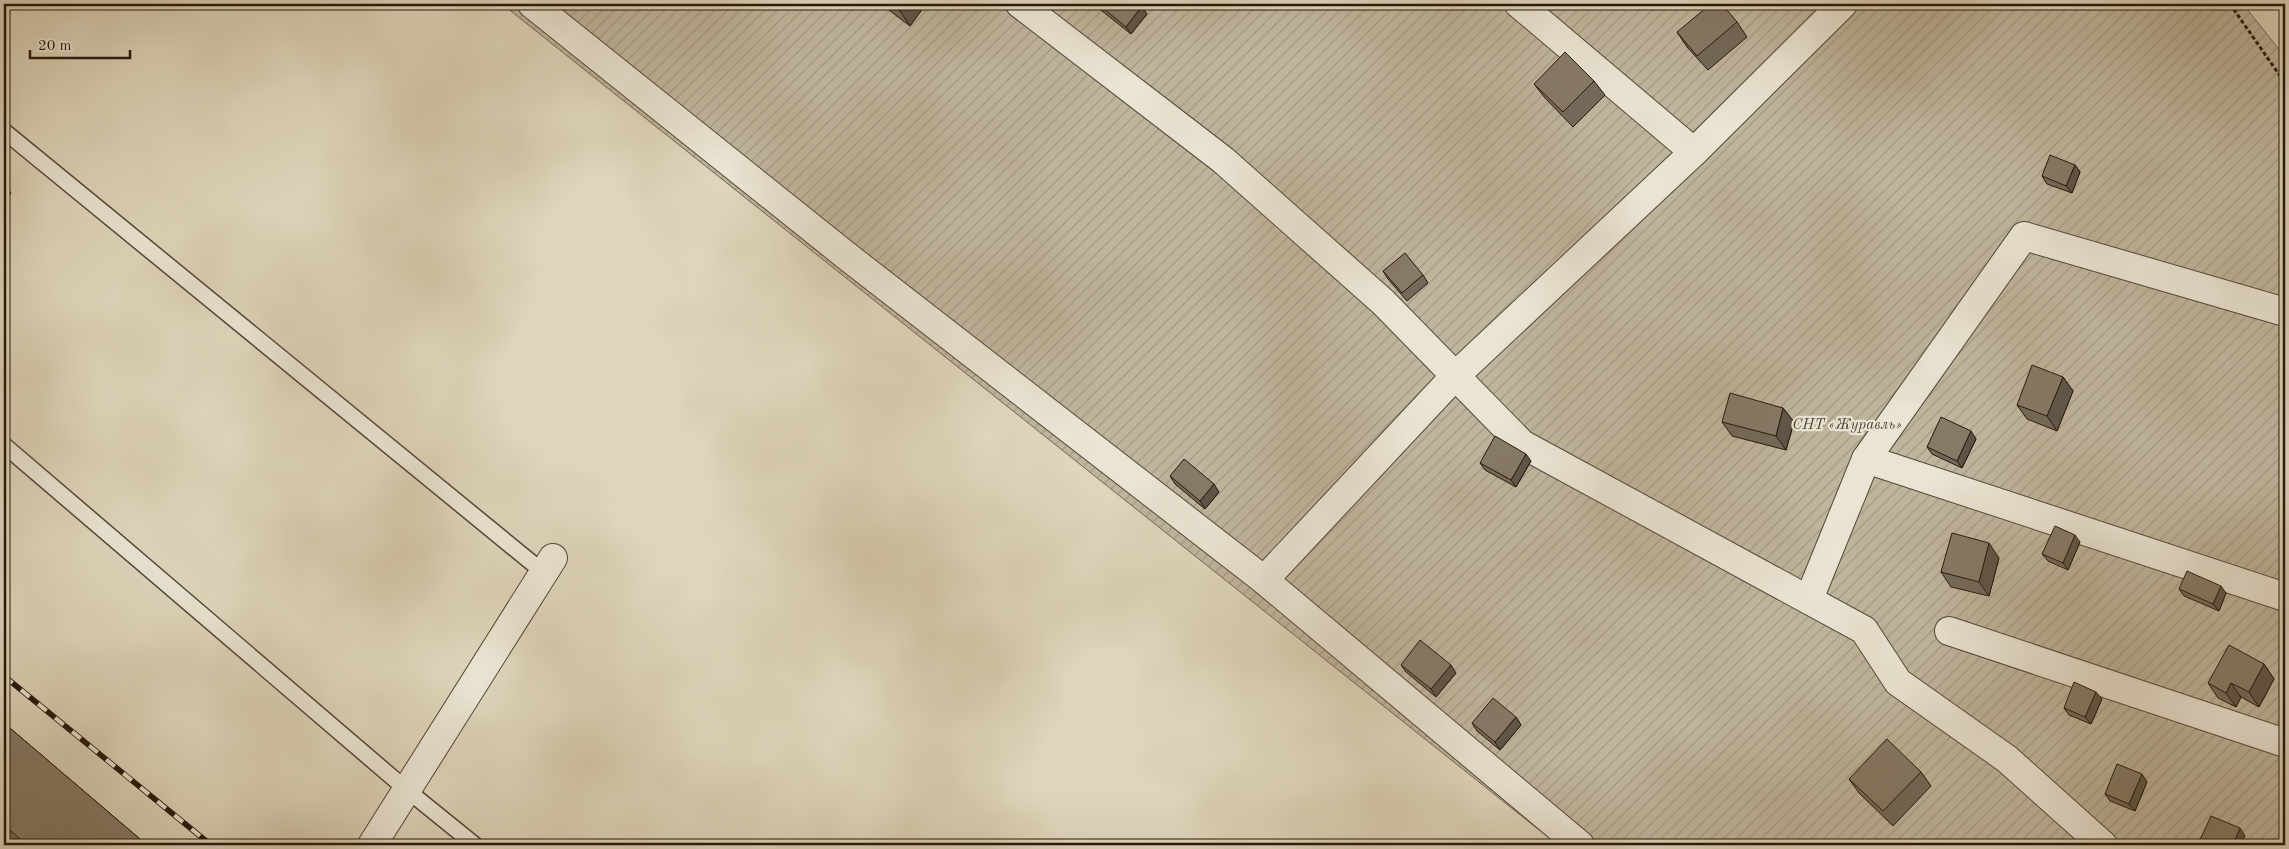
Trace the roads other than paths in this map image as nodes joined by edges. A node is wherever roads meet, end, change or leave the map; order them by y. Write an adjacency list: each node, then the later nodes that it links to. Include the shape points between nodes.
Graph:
1 (532, 4): 12 (street, via 848,257)
2 (1020, 4): 8 (street, via 1223,160 1383,302)
3 (1519, 4): 6 (street)
4 (1843, 4): 6 (street)
5 (4, 131): 11 (lane)
6 (1694, 152): 8 (street)
7 (2285, 312): 10 (street, via 2024,236)
8 (1456, 376): 12 (street); 14 (street, via 1522,444)
9 (4, 445): 17 (lane)
10 (1866, 459): 13 (street); 14 (street)
11 (548, 565): 17 (street)
12 (1264, 580): 20 (street)
13 (2285, 597)
14 (1809, 599): 21 (street, via 1864,630 1898,682 2007,759)
15 (1949, 631): 16 (street)
16 (2285, 744)
17 (407, 790): 18 (street); 19 (lane)
18 (372, 845)
19 (475, 845)
20 (1580, 845)
21 (2103, 845)

